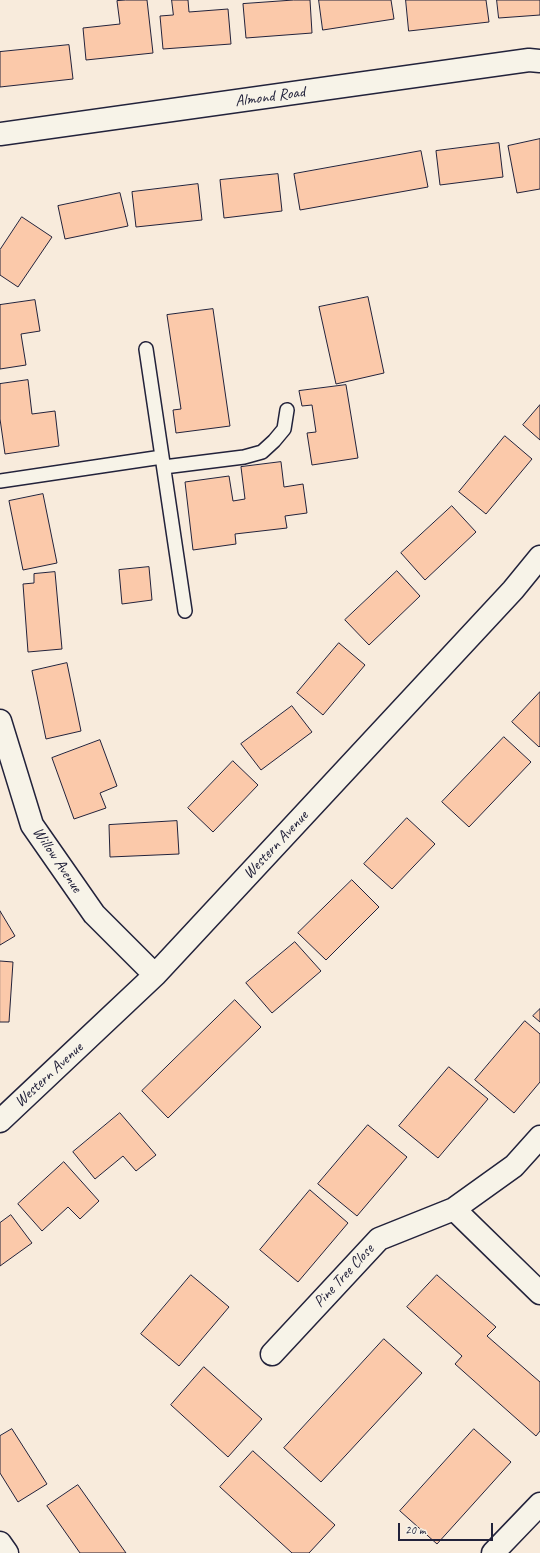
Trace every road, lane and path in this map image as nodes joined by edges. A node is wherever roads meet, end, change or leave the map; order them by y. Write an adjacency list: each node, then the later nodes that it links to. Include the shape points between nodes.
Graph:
1 (540, 61): 2 (street, Almond Road, via 529,60)
2 (0, 134)
3 (146, 349): 5 (lane)
4 (287, 410): 5 (lane, via 284,429 262,452 244,457)
5 (163, 462): 6 (lane); 8 (lane)
6 (0, 481)
7 (540, 557): 10 (street, Western Avenue, via 514,590)
8 (185, 610)
9 (0, 721): 10 (street, Willow Avenue, via 32,825 94,914)
10 (155, 975): 11 (street, Western Avenue)
11 (0, 1121)
12 (540, 1138): 13 (street, Pine Tree Close, via 514,1166)
13 (454, 1209): 14 (street); 15 (street, Pine Tree Close, via 379,1239)
14 (540, 1294)
15 (272, 1354)
16 (540, 1504): 19 (street)
17 (0, 1543): 18 (street)
18 (7, 1553)
19 (493, 1553)

